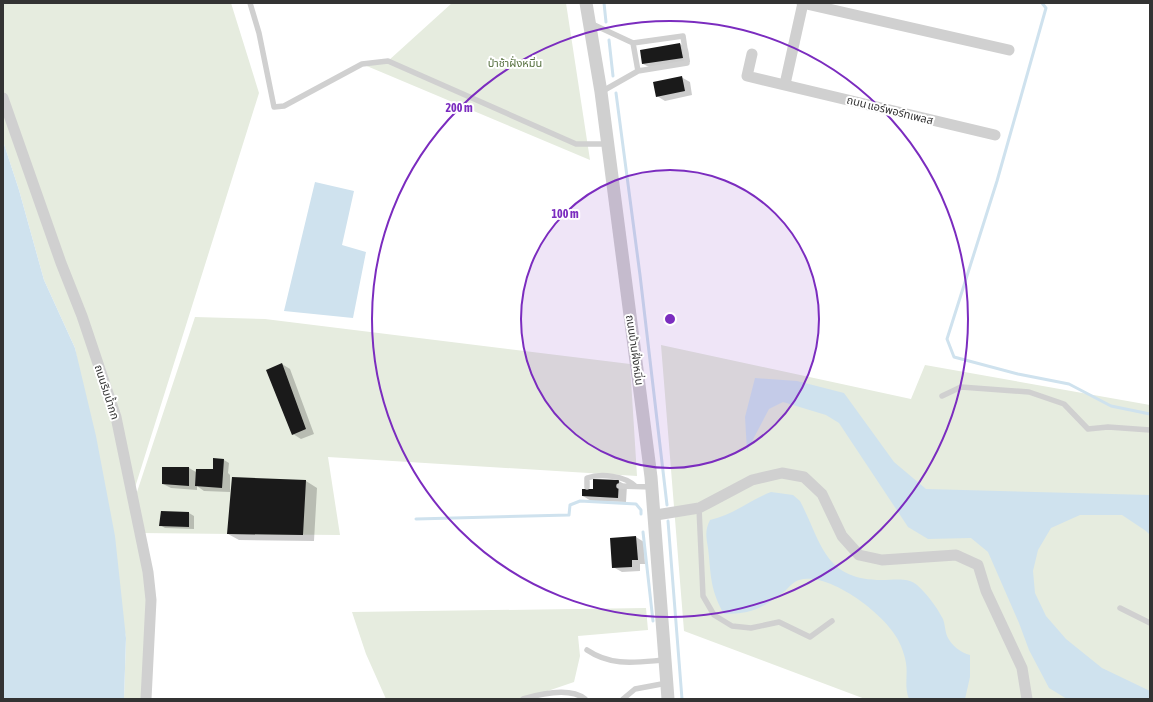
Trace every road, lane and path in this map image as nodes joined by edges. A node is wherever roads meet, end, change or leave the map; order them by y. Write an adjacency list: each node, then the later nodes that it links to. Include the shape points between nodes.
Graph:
1 (250, 3): 13 (lane, via 274,107 284,106 362,64 388,61 576,144)
2 (586, 3): 4 (street, ถนนบ้านฝั่งหมิ่น)
3 (803, 3): 6 (street); 9 (street)
4 (589, 23): 5 (lane); 10 (street, ถนนบ้านฝั่งหมิ่น)
5 (633, 43): 8 (lane); 8 (lane, via 683,36 687,63)
6 (1009, 50)
7 (752, 54): 9 (street, ถนน แอร์พอร์ทเพลส, via 747,76)
8 (638, 71): 10 (lane)
9 (785, 84): 12 (street, ถนน แอร์พอร์ทเพลส)
10 (601, 92): 13 (street, ถนนบ้านฝั่งหมิ่น)
11 (3, 98): 28 (street, ถนนริมน้ำกก, via 116,417 148,572 151,600)
12 (995, 135)
13 (607, 144): 19 (street, ถนนบ้านฝั่งหมิ่น)
14 (942, 396): 15 (lane, via 961,387 1029,392 1064,404 1088,429 1108,427)
15 (1150, 430)
16 (619, 486): 17 (lane)
17 (635, 486): 18 (lane, via 630,481 620,478 593,476 587,478); 19 (lane)
18 (587, 487)
19 (653, 487): 21 (street, ถนนบ้านฝั่งหมิ่น)
20 (699, 508): 21 (street); 23 (lane, via 703,596 714,615 732,626 751,628 779,622 810,637); 33 (street, via 752,480 782,473 804,477 822,494 842,536 859,555 882,560 956,555 978,565 986,591 1022,668)
21 (656, 515): 26 (street, ถนนบ้านฝั่งหมิ่น)
22 (1120, 608): 24 (lane)
23 (832, 621)
24 (1150, 623)
25 (587, 650): 26 (lane, via 603,660 613,662)
26 (665, 660): 27 (street, ถนนบ้านฝั่งหมิ่น)
27 (667, 683): 31 (lane, via 635,689); 32 (street, ถนนบ้านฝั่งหมิ่น)
28 (146, 699)
29 (523, 699): 30 (lane, via 568,692)
30 (585, 699)
31 (622, 699)
32 (668, 699)
33 (1027, 699)

